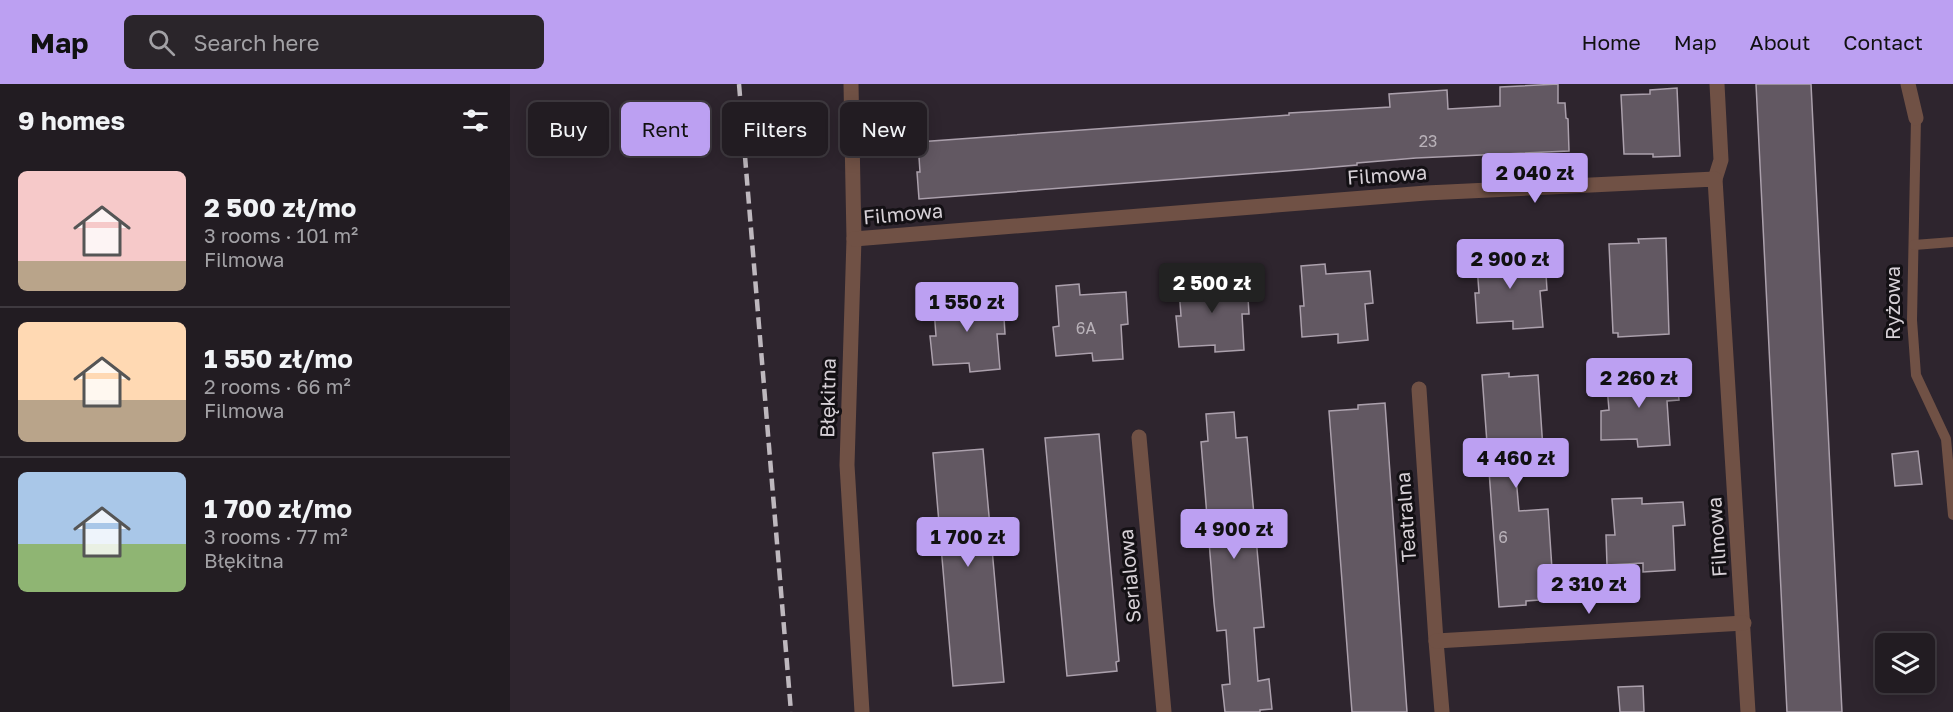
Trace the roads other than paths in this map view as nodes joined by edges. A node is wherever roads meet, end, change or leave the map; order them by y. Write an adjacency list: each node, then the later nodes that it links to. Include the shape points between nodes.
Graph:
1 (851, 84): 6 (street, Błękitna)
2 (1717, 84): 5 (street, via 1721,160)
3 (1908, 84): 4 (street, Ryżowa)
4 (1916, 118): 8 (lane, Ryżowa)
5 (1715, 179): 6 (street, Filmowa, via 1426,193); 12 (street, Filmowa)
6 (854, 239): 14 (street, Błękitna, via 847,465)
7 (1953, 242): 8 (lane)
8 (1914, 245): 11 (lane, Ryżowa, via 1912,320 1916,375 1946,439)
9 (1419, 389): 13 (street, Teatralna)
10 (1139, 436): 15 (street, Serialowa)
11 (1953, 515)
12 (1744, 623): 13 (street); 17 (street, Filmowa)
13 (1436, 641): 16 (street, Teatralna)
14 (862, 712)
15 (1164, 712)
16 (1442, 712)
17 (1749, 712)

